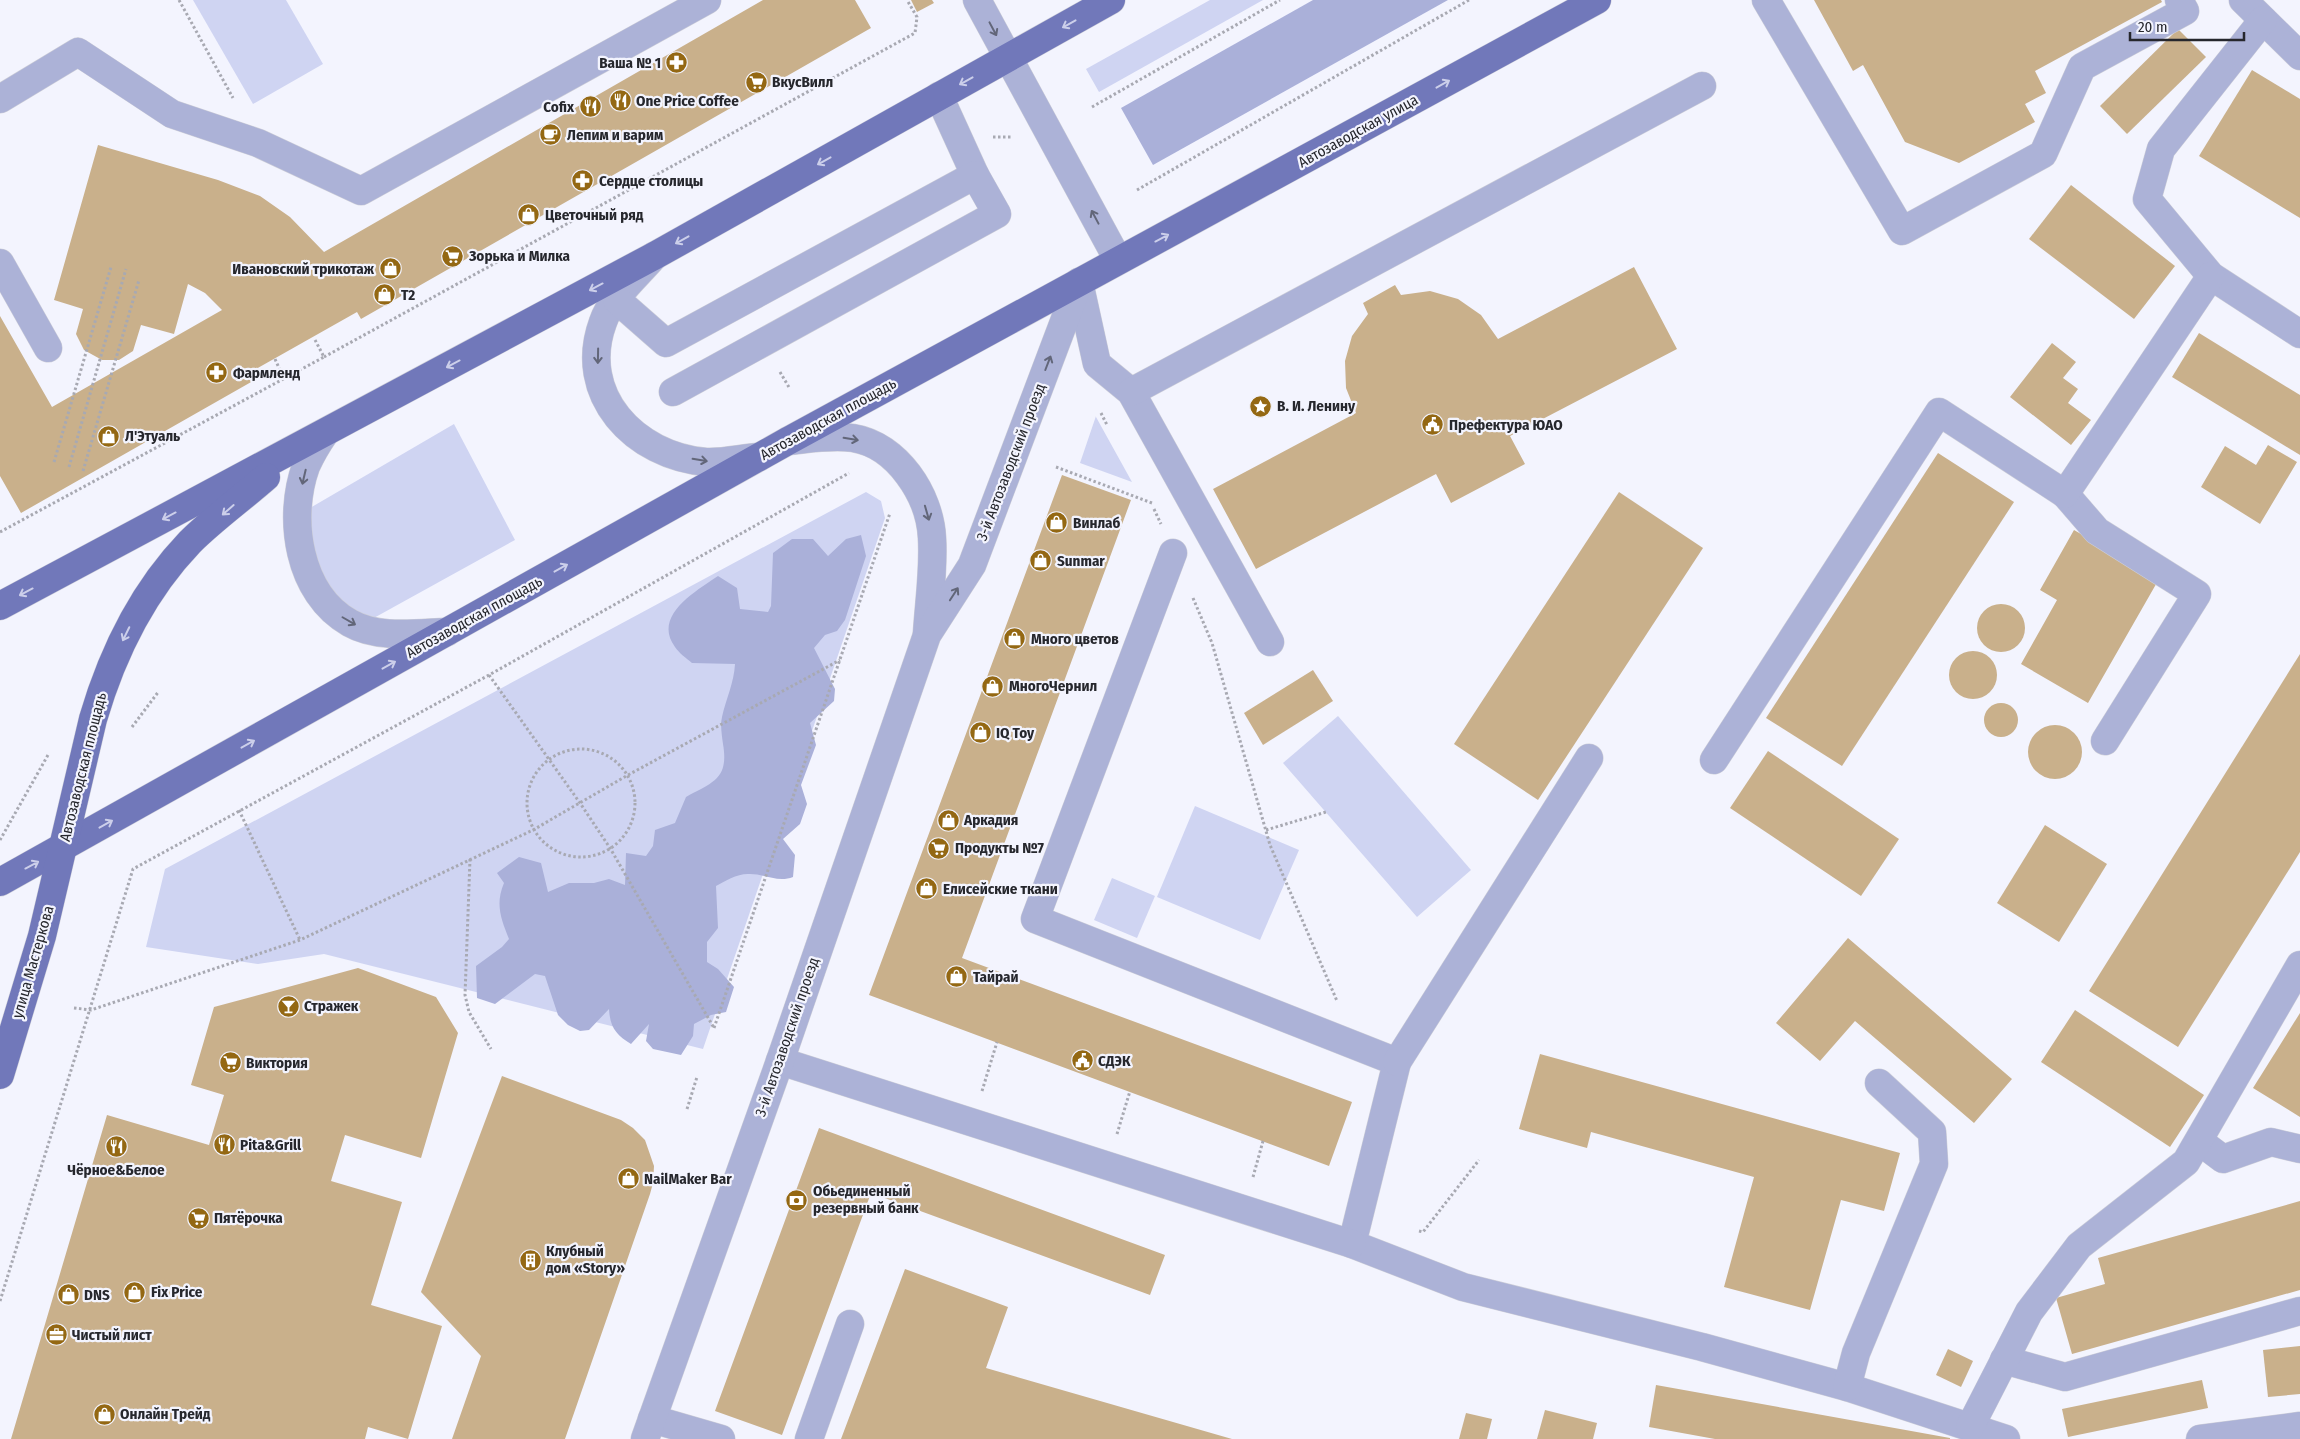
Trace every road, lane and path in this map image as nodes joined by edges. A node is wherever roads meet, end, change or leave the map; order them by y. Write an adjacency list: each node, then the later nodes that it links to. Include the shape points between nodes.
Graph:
1 (179, 0): 19 (path)
2 (707, 0): 19 (street, via 361,191)
3 (907, 0): 34 (path, via 917,17 916,33)
4 (978, 0): 14 (street, one-way to 14)
5 (1111, 0): 14 (main road, one-way to 14)
6 (1280, 0): 18 (path)
7 (1469, 0): 21 (path)
8 (1597, 0): 23 (main road, Автозаводская улица, one-way to 8)
9 (1766, 0): 10 (street, via 1902,231 2043,154 2082,67 2185,10)
10 (2179, 0)
11 (2243, 0): 12 (street)
12 (2264, 20): 13 (street); 27 (street, via 2161,149 2147,198)
13 (2300, 56)
14 (1008, 58): 16 (main road, Автозаводская площадь, one-way to 16); 23 (street, one-way to 14)
15 (1702, 86): 38 (street)
16 (939, 96): 20 (street); 22 (main road, Автозаводская площадь, one-way to 22)
17 (0, 100): 19 (street, via 78,52 172,114)
18 (1092, 107)
19 (258, 143)
20 (975, 175): 30 (street, via 666,343); 37 (street, via 997,214)
21 (1137, 190)
22 (654, 256): 30 (street); 41 (main road, Автозаводская площадь, one-way to 41)
23 (1118, 260): 29 (main road, Автозаводская площадь)
24 (0, 263): 33 (street)
25 (111, 268): 44 (path)
26 (126, 269): 45 (path)
27 (2211, 276): 31 (street); 49 (street)
28 (139, 280): 47 (path)
29 (1079, 282): 38 (street, via 1097,364); 42 (main road, Автозаводская площадь); 57 (street, 3-й Автозаводский проезд, one-way to 29, via 972,565)
30 (617, 300): 43 (street, one-way to 43, via 603,322 597,354 599,382 612,411 631,434 664,453 706,462)
31 (2300, 334)
32 (314, 338): 34 (path)
33 (48, 348)
34 (324, 357): 36 (path)
35 (275, 359): 36 (path)
36 (284, 379): 53 (path)
37 (673, 392)
38 (1131, 392): 58 (street)
39 (1100, 412): 40 (path)
40 (1110, 428)
41 (315, 438): 55 (main road, Автозаводская площадь, one-way to 55); 56 (street, one-way to 56, via 301,490 297,526 299,547 320,594 350,623 377,632); 75 (main road, Автозаводская площадь, one-way to 75, via 190,542 149,593 127,631 102,687 79,772)
42 (786, 442): 43 (main road, Автозаводская площадь); 57 (street, 3-й Автозаводский проезд, one-way to 57, via 824,437 854,438 882,448 905,470 928,513 932,538)
43 (759, 457): 56 (main road, Автозаводская площадь, one-way to 43)
44 (54, 462)
45 (69, 467)
46 (1056, 468): 51 (path)
47 (83, 471)
48 (855, 474): 60 (path, via 847,473)
49 (2066, 494): 63 (street, via 2097,531 2197,594); 67 (street, via 1940,412)
50 (1147, 495): 51 (path)
51 (1152, 503): 54 (path)
52 (891, 511): 59 (path)
53 (0, 532)
54 (1173, 553): 73 (path, via 1212,643); 84 (street, via 1035,920)
55 (0, 606)
56 (447, 632): 75 (main road, Автозаводская площадь, one-way to 56)
57 (927, 635): 86 (street, 3-й Автозаводский проезд)
58 (1270, 642)
59 (840, 660): 68 (path); 76 (path, via 714,1028)
60 (489, 675): 65 (path); 70 (path)
61 (159, 691): 62 (path)
62 (132, 727)
63 (2105, 741)
64 (49, 753): 74 (path)
65 (549, 758): 68 (path, via 569,749 586,748 616,761); 69 (path); 72 (path, via 531,780 526,797 527,814)
66 (1589, 758): 87 (street)
67 (1714, 760)
68 (628, 775): 69 (path); 76 (path, via 634,790 631,826)
69 (580, 803): 72 (path); 76 (path)
70 (239, 810): 79 (path); 82 (path, via 133,870)
71 (1326, 812): 73 (path)
72 (533, 830): 76 (path, via 544,843 574,857 591,857); 77 (path)
73 (1266, 830): 84 (path)
74 (0, 840)
75 (64, 848): 78 (main road, one-way to 75); 88 (main road, улица Мастеркова, via 42,936)
76 (610, 848)
77 (470, 859): 79 (path); 85 (path, via 464,995 468,1012)
78 (0, 882)
79 (300, 940): 82 (path)
80 (2300, 965): 94 (street)
81 (74, 1008): 82 (path)
82 (90, 1010): 100 (path)
83 (997, 1042): 93 (path)
84 (1356, 1045): 87 (street)
85 (491, 1049)
86 (780, 1061): 93 (street); 107 (street, 3-й Автозаводский проезд)
87 (1397, 1062): 99 (street)
88 (0, 1075)
89 (697, 1077): 92 (path)
90 (1879, 1083): 104 (street, via 1932,1132 1934,1164 1856,1353)
91 (1130, 1091): 97 (path)
92 (687, 1108)
93 (972, 1122): 97 (street)
94 (2199, 1141): 95 (street, via 2223,1159 2271,1142); 103 (street, via 2186,1162 2079,1246 2028,1312)
95 (2300, 1148)
96 (1479, 1160): 98 (path, via 1422,1232)
97 (1108, 1166): 99 (street)
98 (1413, 1230)
99 (1352, 1244): 104 (street, via 1463,1287)
100 (0, 1301)
101 (2300, 1310): 103 (street, via 2065,1376)
102 (850, 1324): 109 (street)
103 (2004, 1360): 106 (street)
104 (1847, 1387): 106 (street)
105 (2300, 1426): 111 (street)
106 (1970, 1427): 110 (street)
107 (648, 1429): 108 (street)
108 (721, 1439)
109 (809, 1439)
110 (2006, 1439)
111 (2200, 1439)

